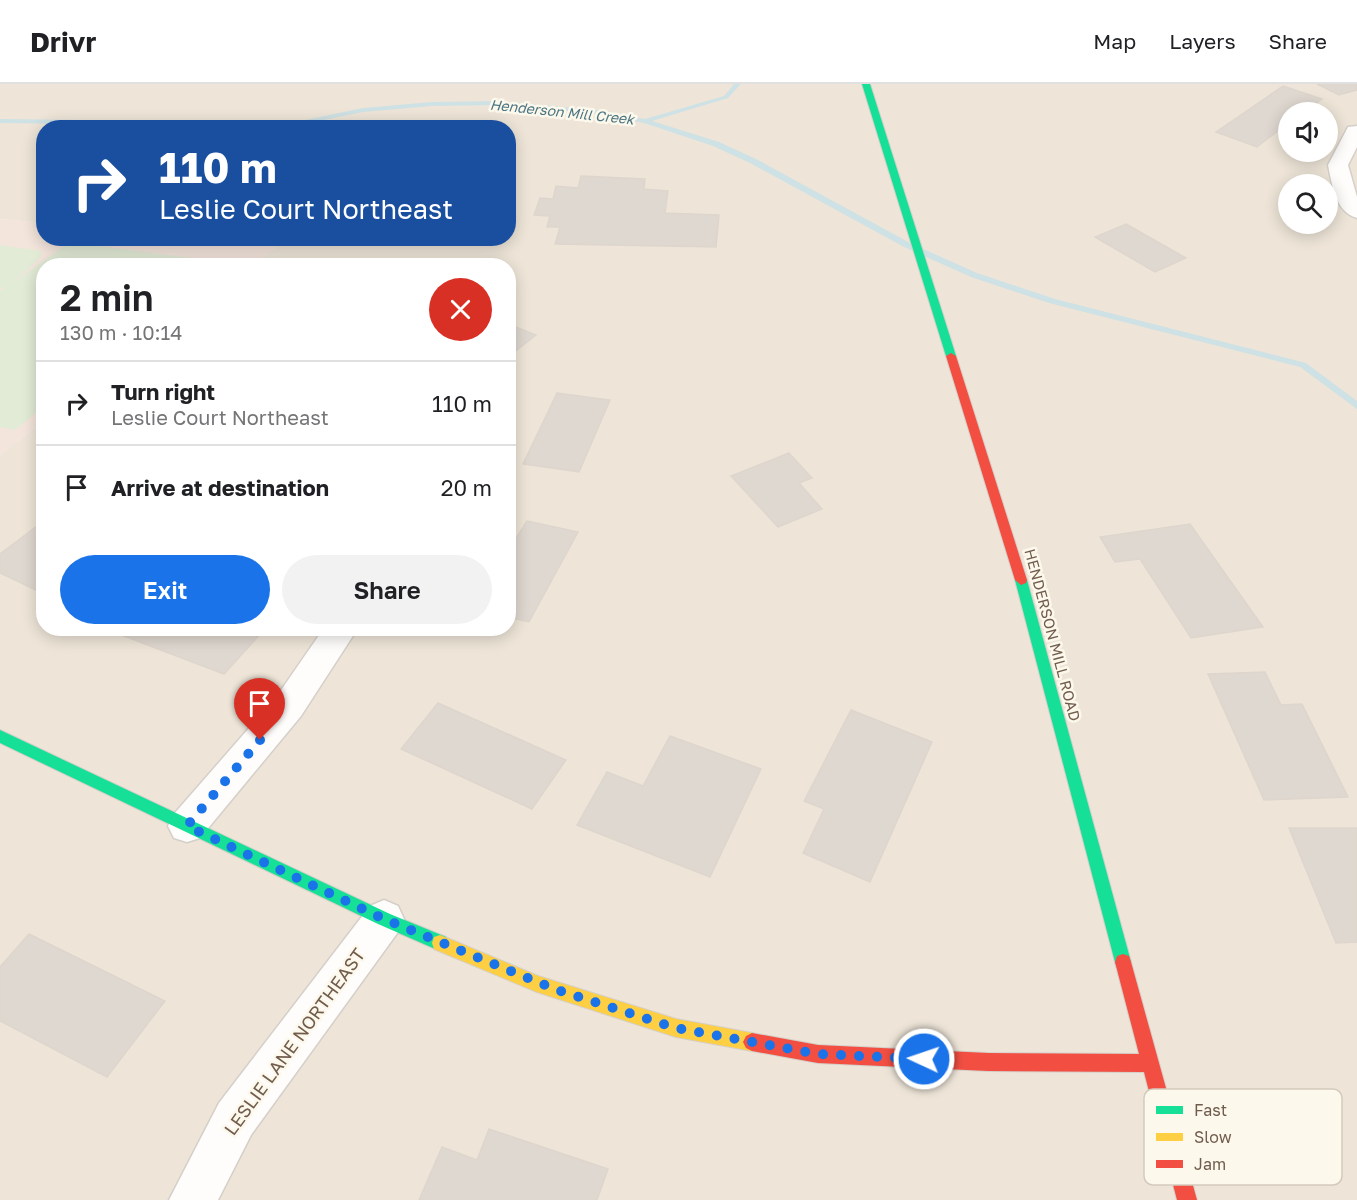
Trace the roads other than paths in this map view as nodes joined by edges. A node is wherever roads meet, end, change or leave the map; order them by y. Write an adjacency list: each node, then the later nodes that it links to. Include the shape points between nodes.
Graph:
1 (866, 84): 8 (street, HENDERSON MILL ROAD, via 1016,562)
2 (1356, 131): 3 (street, via 1338,165 1346,197)
3 (1357, 211)
4 (337, 636): 6 (street, via 289,706)
5 (0, 736): 6 (street)
6 (187, 826): 7 (street)
7 (384, 919): 8 (street, via 537,984 676,1028 818,1054 988,1062); 11 (street, LESLIE LANE NORTHEAST, via 235,1119)
8 (1150, 1063): 9 (street, HENDERSON MILL ROAD)
9 (1157, 1089)
10 (1182, 1185): 12 (street, HENDERSON MILL ROAD)
11 (193, 1200)
12 (1186, 1200)

